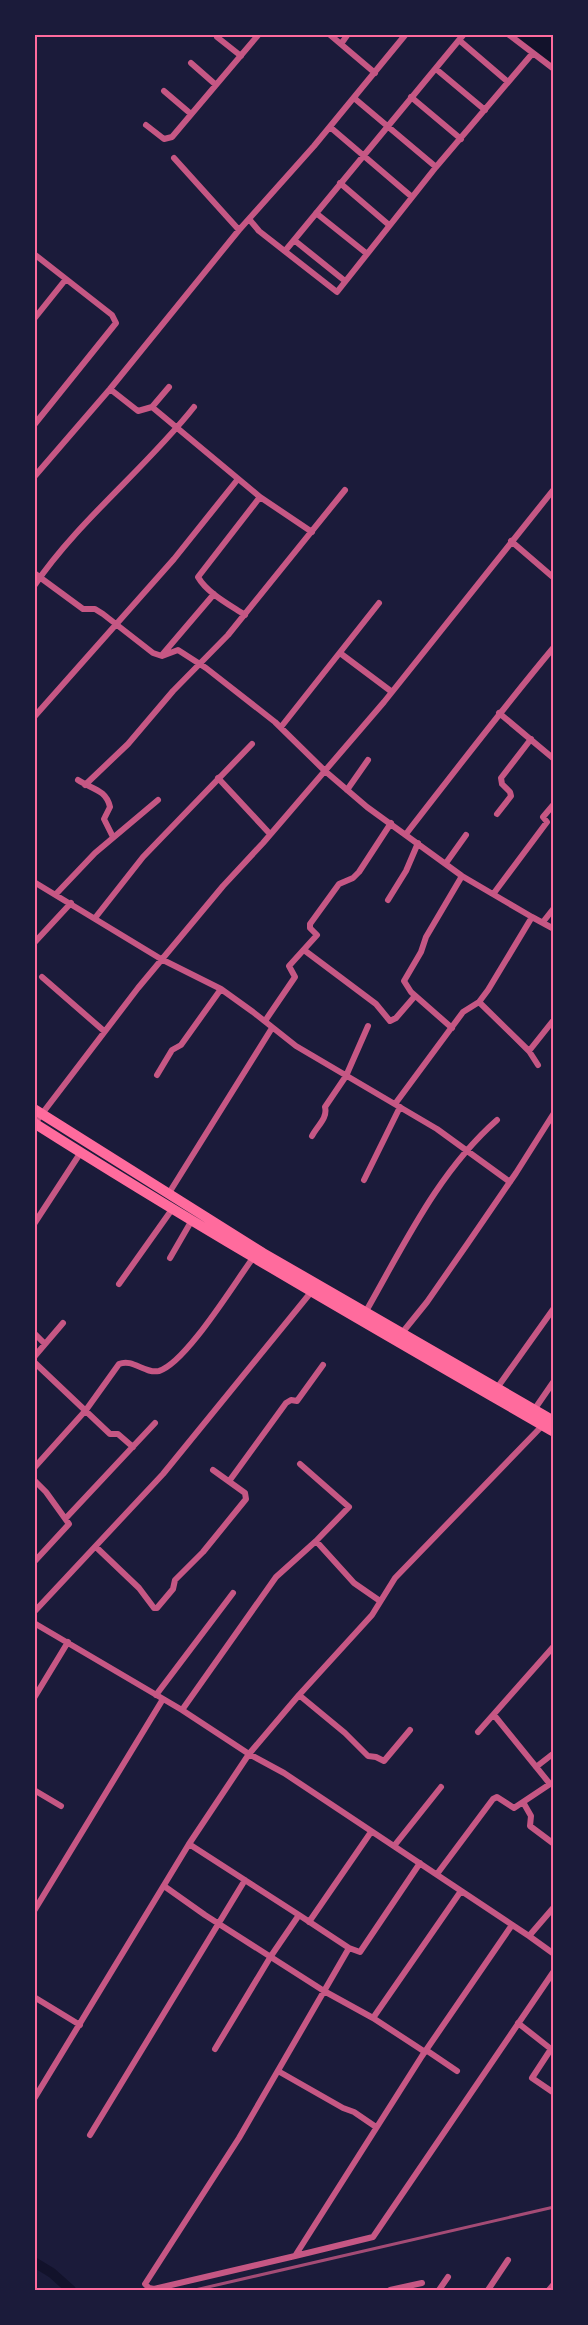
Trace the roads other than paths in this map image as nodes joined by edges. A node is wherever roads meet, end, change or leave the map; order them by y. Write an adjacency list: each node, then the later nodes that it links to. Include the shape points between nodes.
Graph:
1 (259, 34): 10 (street)
2 (329, 34): 8 (street)
3 (348, 34): 8 (street)
4 (406, 34): 14 (street)
5 (508, 34): 9 (street)
6 (217, 37): 10 (street)
7 (462, 37): 12 (street); 15 (street)
8 (341, 44): 14 (street)
9 (532, 54): 13 (street); 15 (street)
10 (241, 56): 16 (street)
11 (190, 63): 16 (street)
12 (436, 69): 18 (street); 20 (street)
13 (554, 69)
14 (375, 73): 19 (street)
15 (508, 82): 20 (street)
16 (216, 85): 21 (street)
17 (164, 91): 21 (street)
18 (411, 97): 23 (street); 25 (street)
19 (354, 99): 23 (street); 24 (street)
20 (485, 110): 25 (street)
21 (191, 114): 22 (street, via 170,139 164,139)
22 (146, 125)
23 (387, 125): 26 (street); 28 (street)
24 (330, 127): 26 (street); 32 (street)
25 (461, 139): 28 (street)
26 (363, 155): 29 (street); 30 (street)
27 (174, 158): 34 (street)
28 (436, 167): 30 (street)
29 (340, 183): 31 (street); 33 (street)
30 (412, 197): 33 (street)
31 (316, 213): 35 (street); 37 (street)
32 (249, 219): 34 (street); 36 (street)
33 (389, 225): 37 (street)
34 (239, 230): 43 (street)
35 (294, 240): 36 (street); 40 (street)
36 (285, 251): 40 (street, via 337,292)
37 (366, 253): 40 (street)
38 (34, 254): 39 (street)
39 (66, 279): 41 (street); 46 (street, via 112,315 116,323)
40 (345, 282)
41 (34, 320)
42 (169, 387): 44 (street)
43 (110, 389): 44 (street, via 138,411); 48 (street)
44 (152, 407): 47 (street)
45 (194, 407): 47 (street)
46 (34, 425)
47 (177, 429): 49 (street); 55 (street)
48 (34, 477)
49 (238, 479): 52 (street); 61 (street)
50 (554, 489): 54 (street)
51 (345, 490): 53 (street)
52 (260, 497): 53 (street); 58 (street, via 199,574 199,580)
53 (312, 532): 60 (street)
54 (511, 541): 56 (street); 66 (street)
55 (37, 575): 57 (street); 61 (street, via 85,610 95,609)
56 (554, 578)
57 (34, 586)
58 (214, 594): 60 (street); 64 (street)
59 (379, 603): 63 (street)
60 (245, 615): 65 (street)
61 (117, 625): 64 (street); 68 (street)
62 (554, 647): 67 (street)
63 (340, 653): 66 (street); 69 (street)
64 (162, 656): 65 (street, via 177,650)
65 (200, 664): 69 (street); 77 (street)
66 (392, 692): 74 (street)
67 (499, 713): 70 (street); 84 (street)
68 (34, 717)
69 (281, 727): 74 (street)
70 (531, 739): 72 (street); 81 (street, via 501,778 511,796)
71 (252, 744): 75 (street)
72 (554, 759)
73 (368, 760): 78 (street)
74 (325, 771): 78 (street); 83 (street)
75 (218, 778): 83 (street); 97 (street, via 142,857)
76 (78, 780): 77 (street)
77 (86, 785): 86 (street, via 96,788 108,800 110,807 104,822)
78 (347, 789): 82 (street)
79 (158, 800): 86 (street)
80 (554, 804): 91 (street, via 543,817 547,822)
81 (497, 814)
82 (392, 823): 84 (street); 101 (street, via 359,872 339,884 310,924 317,935)
83 (270, 834): 102 (street)
84 (406, 834): 87 (street)
85 (466, 835): 88 (street)
86 (113, 837): 92 (street)
87 (418, 843): 88 (street); 93 (street)
88 (446, 863): 89 (street)
89 (462, 876): 91 (street); 105 (street, via 404,981)
90 (34, 882): 92 (street)
91 (494, 892): 96 (street)
92 (56, 894): 94 (street)
93 (388, 900)
94 (71, 903): 97 (street); 100 (street)
95 (554, 908): 98 (street)
96 (532, 917): 98 (street); 106 (street)
97 (95, 918): 102 (street)
98 (543, 922): 99 (street)
99 (554, 929)
100 (34, 943)
101 (304, 950): 105 (street, via 375,1004 390,1021); 107 (street, via 289,966 295,977)
102 (162, 959): 104 (street); 112 (street)
103 (42, 976): 112 (street)
104 (221, 989): 107 (street); 115 (street)
105 (415, 996): 111 (street)
106 (479, 1002): 111 (street, via 464,1012); 113 (street)
107 (265, 1021): 110 (street)
108 (552, 1022): 113 (street)
109 (368, 1026): 116 (street)
110 (272, 1028): 116 (street); 130 (street)
111 (452, 1028): 117 (street)
112 (104, 1031): 118 (street)
113 (530, 1051): 114 (street)
114 (538, 1065)
115 (157, 1075)
116 (346, 1076): 117 (street); 124 (street)
117 (398, 1105): 126 (street); 128 (street)
118 (38, 1111): 121 (street); 122 (highway)
119 (554, 1113): 129 (street)
120 (497, 1120): 126 (street)
121 (35, 1123): 123 (highway)
122 (57, 1123): 123 (highway); 125 (highway)
123 (50, 1133): 127 (highway)
124 (312, 1136)
125 (88, 1142): 127 (street); 130 (highway)
126 (467, 1150): 129 (street); 140 (street, via 420,1215)
127 (80, 1153): 131 (highway); 133 (street)
128 (364, 1180)
129 (510, 1182): 143 (street)
130 (169, 1193): 134 (highway)
131 (173, 1209): 132 (highway); 137 (street)
132 (192, 1220): 134 (highway); 136 (street)
133 (34, 1224)
134 (236, 1241): 135 (highway)
135 (258, 1257): 138 (highway); 150 (street, via 185,1352 159,1371 147,1371 128,1362 120,1364)
136 (170, 1258)
137 (119, 1284)
138 (314, 1287): 140 (highway); 151 (highway); 165 (street, via 210,1418)
139 (554, 1308): 149 (street)
140 (365, 1312): 143 (highway)
141 (63, 1323): 144 (street)
142 (34, 1333): 144 (street)
143 (402, 1333): 149 (highway)
144 (45, 1344): 145 (street)
145 (34, 1357)
146 (34, 1362): 150 (street)
147 (323, 1365): 162 (street, via 297,1401 286,1403)
148 (554, 1380): 151 (street)
149 (497, 1388): 151 (highway)
150 (86, 1410): 156 (street, via 110,1434 118,1434); 157 (street)
151 (532, 1414): 152 (highway); 154 (highway)
152 (554, 1421)
153 (155, 1423): 156 (street)
154 (542, 1426): 155 (highway); 168 (street, via 395,1578)
155 (554, 1432)
156 (133, 1447): 163 (street)
157 (37, 1460): 159 (street)
158 (300, 1464): 164 (street, via 349,1507)
159 (34, 1468)
160 (213, 1470): 162 (street)
161 (34, 1480): 163 (street)
162 (230, 1480): 165 (street, via 245,1492 246,1499 175,1580 173,1589 157,1608)
163 (66, 1518): 166 (street, via 69,1527)
164 (316, 1541): 168 (street, via 354,1583); 177 (street, via 276,1577)
165 (96, 1547): 169 (street)
166 (34, 1562)
167 (233, 1593): 173 (street)
168 (380, 1601): 174 (street, via 372,1615)
169 (34, 1612)
170 (34, 1623): 171 (street)
171 (68, 1642): 173 (street); 175 (street)
172 (554, 1646): 178 (street)
173 (156, 1695): 176 (street)
174 (299, 1695): 179 (street, via 368,1756 384,1761); 182 (street)
175 (34, 1698)
176 (163, 1699): 177 (street); 199 (street)
177 (182, 1710): 182 (street)
178 (494, 1715): 180 (street); 183 (street)
179 (410, 1730)
180 (478, 1732)
181 (554, 1753): 183 (street)
182 (249, 1754): 189 (street); 190 (street)
183 (536, 1767): 184 (street)
184 (552, 1784): 187 (street)
185 (441, 1787): 192 (street)
186 (34, 1790): 188 (street)
187 (523, 1802): 191 (street, via 530,1812 530,1826); 194 (street, via 512,1808 497,1797 494,1799)
188 (61, 1806)
189 (371, 1832): 192 (street); 201 (street)
190 (189, 1844): 195 (street); 196 (street)
191 (554, 1844)
192 (394, 1846): 193 (street)
193 (420, 1863): 194 (street); 205 (street, via 361,1951)
194 (436, 1874): 197 (street)
195 (245, 1880): 200 (street); 202 (street)
196 (164, 1886): 202 (street); 213 (street)
197 (461, 1891): 203 (street); 211 (street)
198 (554, 1907): 204 (street)
199 (34, 1911)
200 (298, 1915): 201 (street); 207 (street)
201 (309, 1922): 205 (street)
202 (219, 1924): 207 (street); 222 (street)
203 (512, 1925): 204 (street); 216 (street)
204 (529, 1936): 206 (street)
205 (349, 1948): 209 (street)
206 (554, 1954)
207 (271, 1956): 209 (street); 214 (street)
208 (554, 1971): 212 (street)
209 (324, 1991): 211 (street); 217 (street)
210 (34, 1997): 213 (street)
211 (373, 2018): 216 (street)
212 (518, 2023): 215 (street); 223 (street, via 373,2237)
213 (80, 2025): 220 (street)
214 (215, 2049)
215 (552, 2049): 219 (street, via 532,2078)
216 (426, 2051): 218 (street); 221 (street)
217 (278, 2071): 221 (street); 223 (street, via 145,2284 154,2289)
218 (457, 2071)
219 (554, 2093)
220 (34, 2099)
221 (376, 2127): 223 (street)
222 (90, 2135)
223 (295, 2256)
224 (508, 2260): 231 (street)
225 (448, 2277): 230 (street)
226 (422, 2283): 229 (street)
227 (554, 2284): 232 (street)
228 (390, 2290): 229 (street)
229 (400, 2290)
230 (439, 2290)
231 (488, 2290)
232 (549, 2290)

